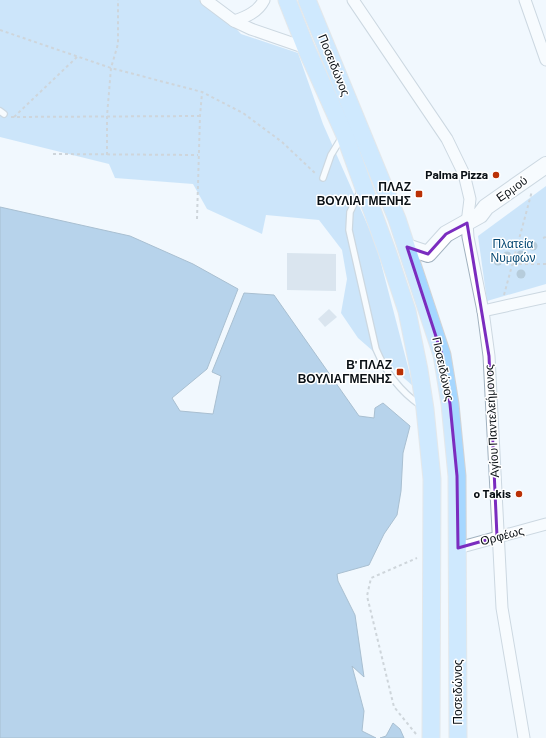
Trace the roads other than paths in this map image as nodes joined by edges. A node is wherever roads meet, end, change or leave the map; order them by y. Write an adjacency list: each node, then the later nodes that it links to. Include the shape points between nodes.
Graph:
1 (206, 0): 7 (street)
2 (264, 0): 7 (street, via 257,10)
3 (288, 0): 8 (main road, Ποσειδώνος)
4 (307, 0): 16 (main road, Ποσειδώνος)
5 (353, 0): 15 (street, Αγίου Παντελεήμονος, via 447,139 464,174)
6 (525, 0): 9 (street)
7 (234, 21): 8 (street, via 265,36)
8 (306, 48): 10 (main road, Ποσειδώνος)
9 (546, 60)
10 (344, 133): 12 (lane, via 331,155); 14 (main road, Ποσειδώνος)
11 (546, 165): 15 (street, Ερμού)
12 (323, 178)
13 (540, 180): 15 (street, Ερμού, via 489,216)
14 (363, 185): 17 (main road, Ποσειδώνος); 20 (lane, via 350,212 349,230 376,349 397,385)
15 (473, 219): 16 (street, Ερμού, via 446,234 441,241); 19 (street, Αγίου Παντελεήμονος, via 470,248)
16 (407, 247): 17 (street, Ερμού); 23 (main road, Ποσειδώνος, via 444,362 455,446)
17 (388, 254): 20 (main road, Ποσειδώνος, via 407,311)
18 (546, 297): 19 (street)
19 (483, 311): 22 (street, Αγίου Παντελεήμονος, via 492,405)
20 (425, 409): 24 (main road, Ποσειδώνος, via 432,479)
21 (546, 524): 22 (street, Ορφέως)
22 (497, 537): 23 (street, Ορφέως); 26 (street, Αγίου Παντελεήμονος, via 502,608)
23 (458, 548): 25 (main road, Ποσειδώνος)
24 (431, 738)
25 (458, 738)
26 (524, 738)

